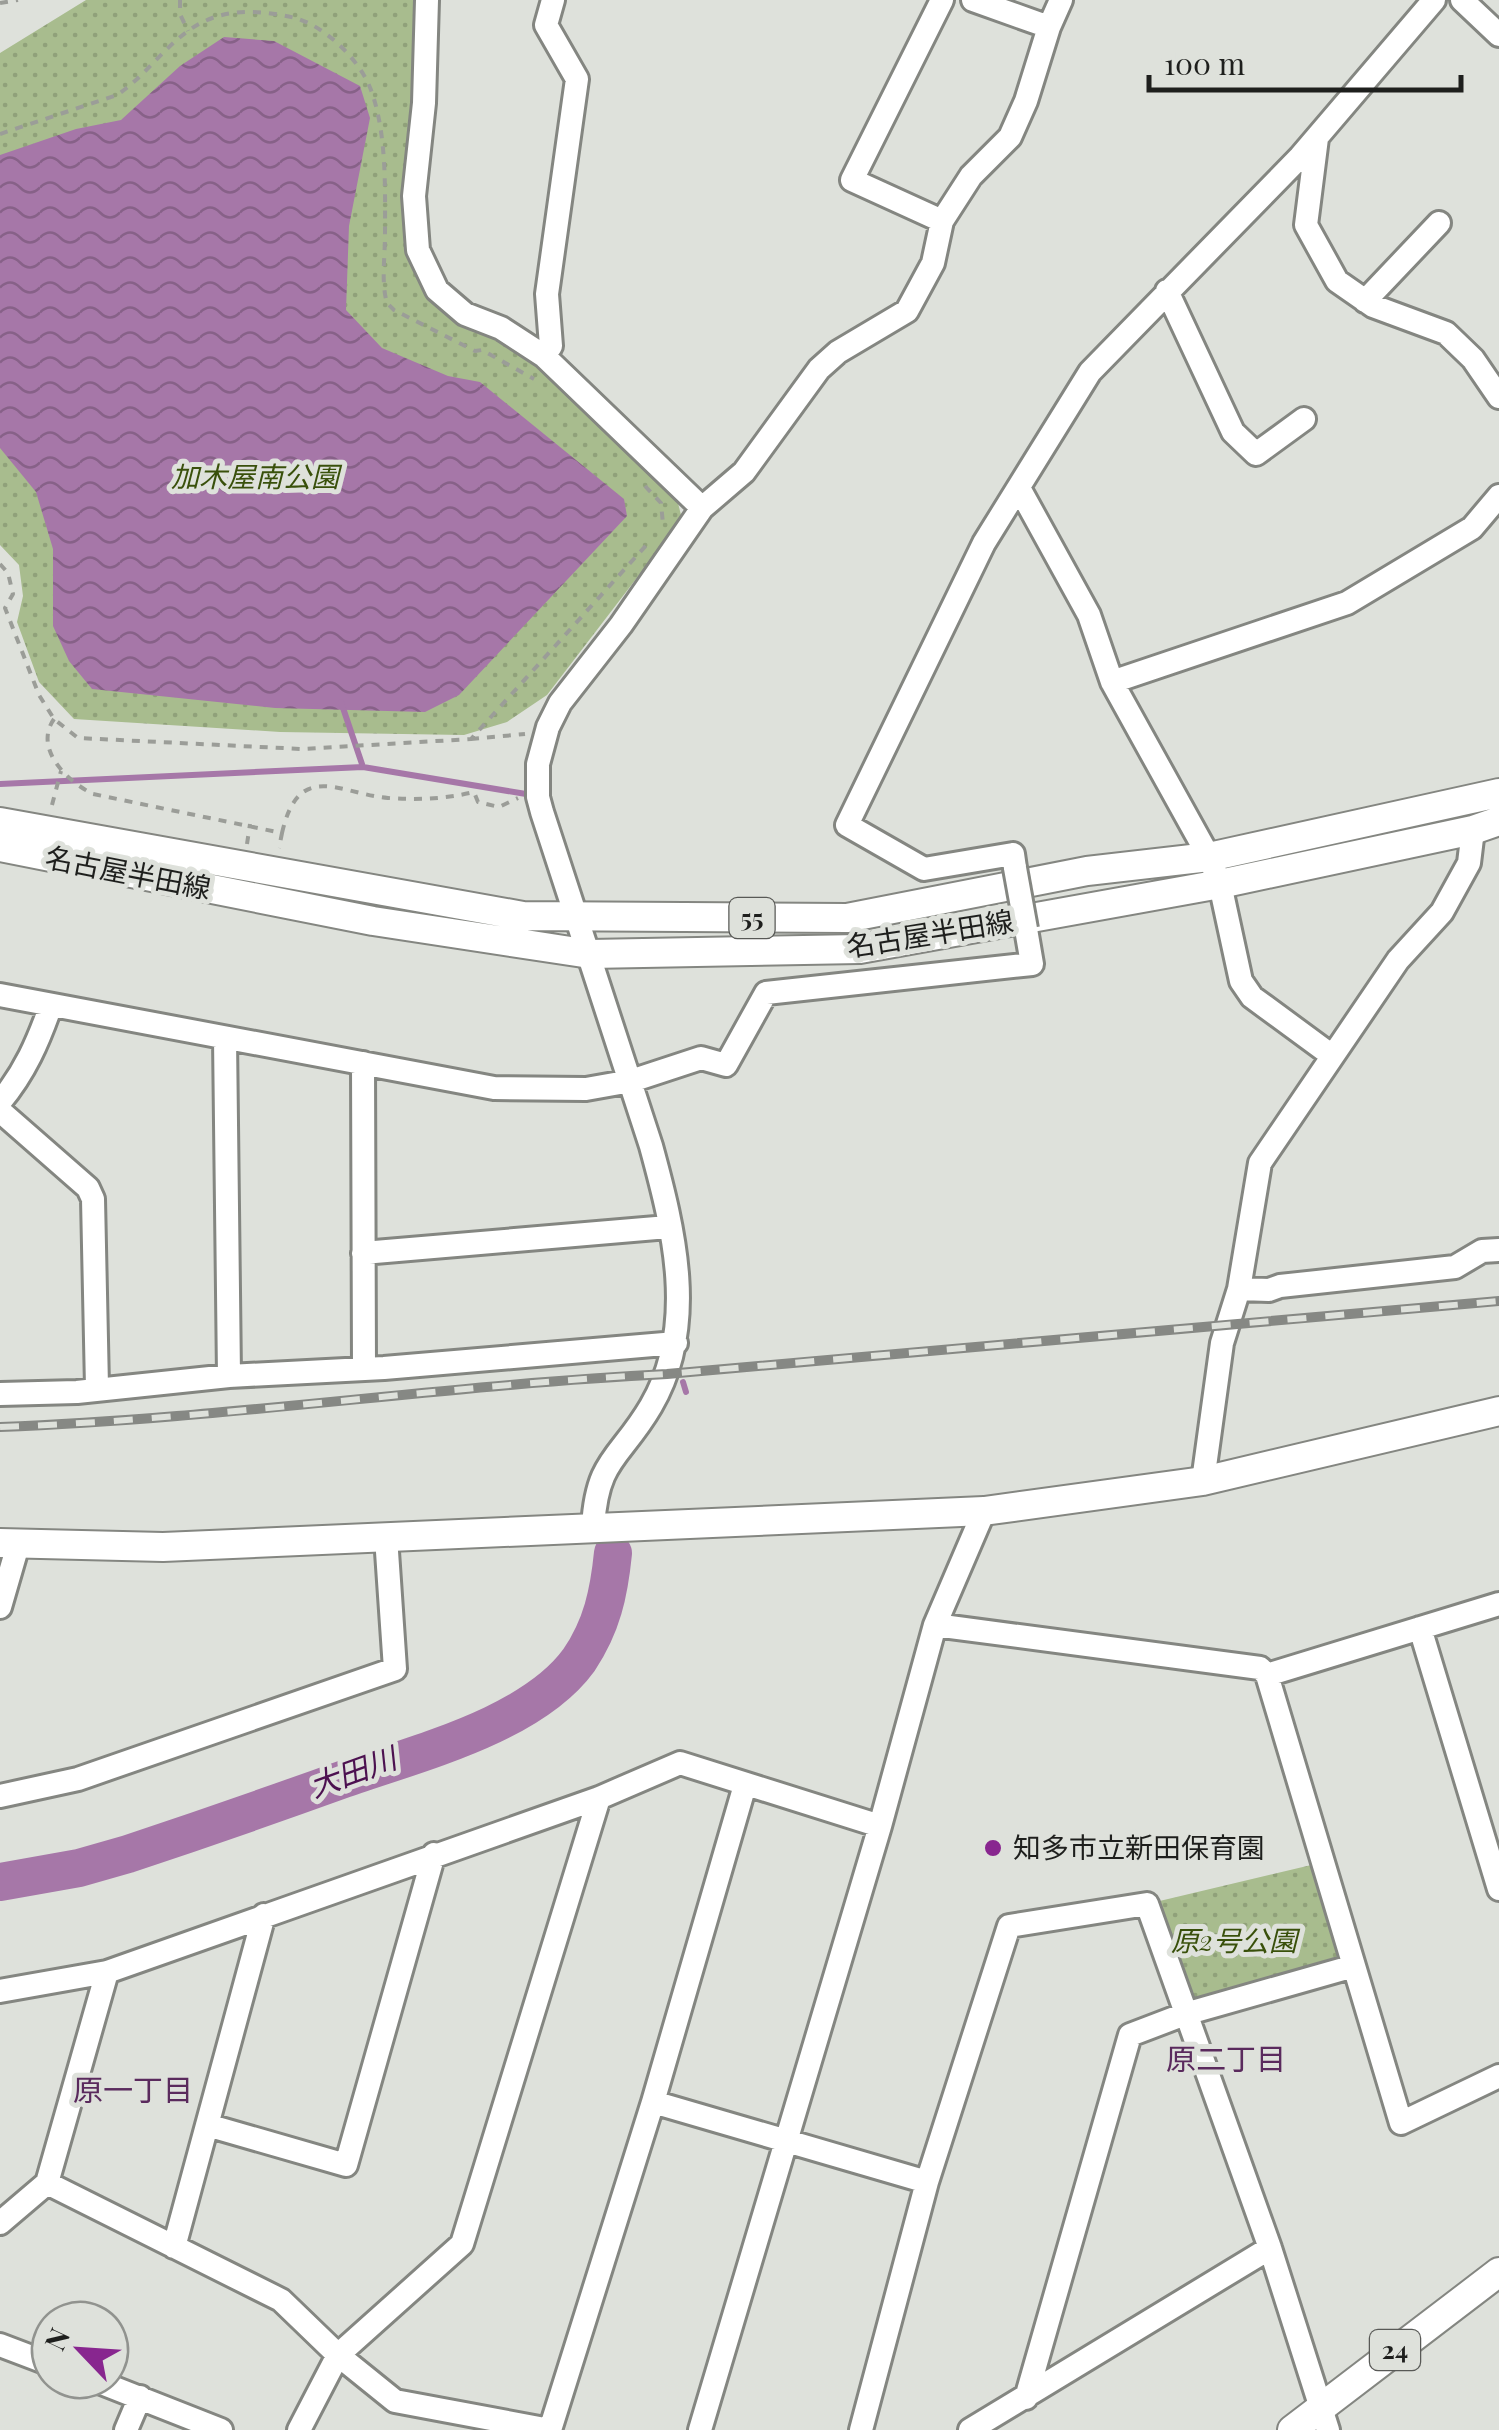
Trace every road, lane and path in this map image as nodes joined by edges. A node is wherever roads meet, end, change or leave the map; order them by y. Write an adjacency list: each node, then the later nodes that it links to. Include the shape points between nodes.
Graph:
1 (18, 0): 10 (path)
2 (180, 0): 12 (path)
3 (427, 0): 20 (street, via 414,196 418,250 437,290 465,314)
4 (553, 0): 20 (street, via 546,25 577,79)
5 (942, 0): 16 (street, via 852,180)
6 (973, 0): 11 (street)
7 (1062, 0): 11 (street)
8 (1434, 0): 15 (street)
9 (1462, 0): 13 (street)
10 (0, 3)
11 (1049, 27): 16 (street, via 1010,137 970,176)
12 (188, 31): 14 (path, via 117,95); 21 (path, via 235,12 274,13 302,20 346,52 370,87 378,120 387,303)
13 (1499, 35)
14 (0, 134)
15 (1317, 138): 18 (street); 19 (street, via 1306,225 1337,280)
16 (942, 221): 27 (street, via 932,263 907,311 820,369 744,472)
17 (1439, 224): 19 (street)
18 (1166, 291): 23 (street, via 1233,432 1256,454); 25 (street, via 1090,372)
19 (1365, 301): 22 (street, via 1446,333)
20 (544, 356): 27 (street)
21 (541, 382)
22 (1499, 397)
23 (1304, 419)
24 (636, 477): 32 (path, via 662,503 658,534)
25 (1019, 488): 29 (street, via 1088,616); 53 (street, bridge, via 984,543 848,826 924,868 1013,854 1032,964 766,993 726,1064 701,1058)
26 (1499, 496): 29 (street, via 1472,528 1347,603)
27 (702, 508): 46 (street, via 560,703 542,747 538,797)
28 (0, 564): 30 (path, via 12,594 5,608 9,624)
29 (1112, 682): 44 (street)
30 (54, 719): 32 (path, via 78,738 191,745 302,749); 33 (path, via 48,738)
31 (529, 734): 32 (path)
32 (471, 739)
33 (60, 772): 36 (path); 38 (path, via 93,794)
34 (1499, 793): 44 (main road, 名古屋半田線 / 55)
35 (525, 796): 40 (path, via 499,807 478,802 474,792 442,800 383,798 324,784 298,798)
36 (50, 812)
37 (0, 822): 46 (main road, 名古屋半田線 / 55, via 523,916)
38 (250, 824): 40 (path); 42 (path)
39 (1486, 826): 45 (main road, 名古屋半田線 / 55); 51 (street, via 1442,912 1398,960)
40 (282, 832): 43 (path)
41 (0, 848): 47 (main road, 名古屋半田線 / 55, via 373,921)
42 (247, 848)
43 (278, 852)
44 (1210, 857): 45 (street); 46 (main road, 名古屋半田線 / 55, via 1087,871 847,918)
45 (1220, 884): 47 (main road, 名古屋半田線 / 55, via 860,948); 51 (street, via 1241,981 1252,998)
46 (575, 918): 47 (street)
47 (590, 954): 53 (street)
48 (0, 995): 49 (street)
49 (51, 1005): 50 (street); 54 (street, via 21,1077)
50 (225, 1038): 52 (street); 62 (street)
51 (1331, 1055): 59 (street, via 1260,1163)
52 (363, 1063): 53 (street, via 513,1090); 58 (street)
53 (631, 1081): 56 (street)
54 (0, 1102)
55 (0, 1112): 63 (street, via 88,1188 93,1200)
56 (668, 1227): 58 (street); 60 (street, via 679,1299)
57 (1499, 1250): 59 (street, via 1482,1251 1455,1268)
58 (362, 1253): 61 (street)
59 (1239, 1289): 66 (street, via 1222,1343)
60 (676, 1343): 61 (street); 68 (street, via 652,1405 603,1473)
61 (364, 1367): 62 (street)
62 (229, 1376): 63 (street)
63 (97, 1387): 64 (street)
64 (0, 1394)
65 (1499, 1411): 66 (main road)
66 (1203, 1482): 67 (main road)
67 (984, 1511): 68 (main road); 73 (street)
68 (593, 1527): 69 (main road)
69 (386, 1536): 70 (main road, via 163,1547); 77 (street, via 395,1668 78,1779)
70 (9, 1544): 72 (street)
71 (1499, 1604): 74 (street)
72 (0, 1607)
73 (936, 1625): 75 (street, via 1260,1668); 79 (street)
74 (1420, 1628): 75 (street); 81 (street)
75 (1267, 1675): 83 (street)
76 (745, 1786): 78 (street, via 680,1763); 79 (street); 88 (street)
77 (0, 1796)
78 (599, 1798): 80 (street); 98 (street, via 462,2244)
79 (880, 1826): 90 (street)
80 (434, 1854): 82 (street); 89 (street, via 346,2166)
81 (1499, 1889)
82 (264, 1915): 84 (street); 89 (street)
83 (1354, 1966): 86 (street); 87 (street, via 1401,2123)
84 (106, 1972): 85 (street); 92 (street)
85 (0, 1991)
86 (1185, 2014): 91 (street, via 1147,1904 1009,1926); 95 (street); 102 (street, via 1130,2035 1123,2051)
87 (1499, 2076)
88 (653, 2102): 90 (street); 98 (street, via 550,2430 394,2401)
89 (207, 2124): 94 (street)
90 (786, 2138): 91 (street); 107 (street)
91 (927, 2182): 108 (street)
92 (47, 2183): 93 (street); 94 (street)
93 (0, 2223)
94 (174, 2247): 98 (street, via 281,2300)
95 (1270, 2248): 102 (street); 103 (street)
96 (1499, 2272): 103 (main road, 24)
97 (0, 2346): 99 (street)
98 (338, 2355): 106 (street)
99 (30, 2357)
100 (130, 2393): 101 (street)
101 (140, 2397): 104 (street); 105 (street)
102 (1026, 2398): 109 (street)
103 (1324, 2418): 110 (main road, 24)
104 (126, 2430)
105 (220, 2430)
106 (299, 2430)
107 (700, 2430)
108 (862, 2430)
109 (970, 2430)
110 (1292, 2430)

